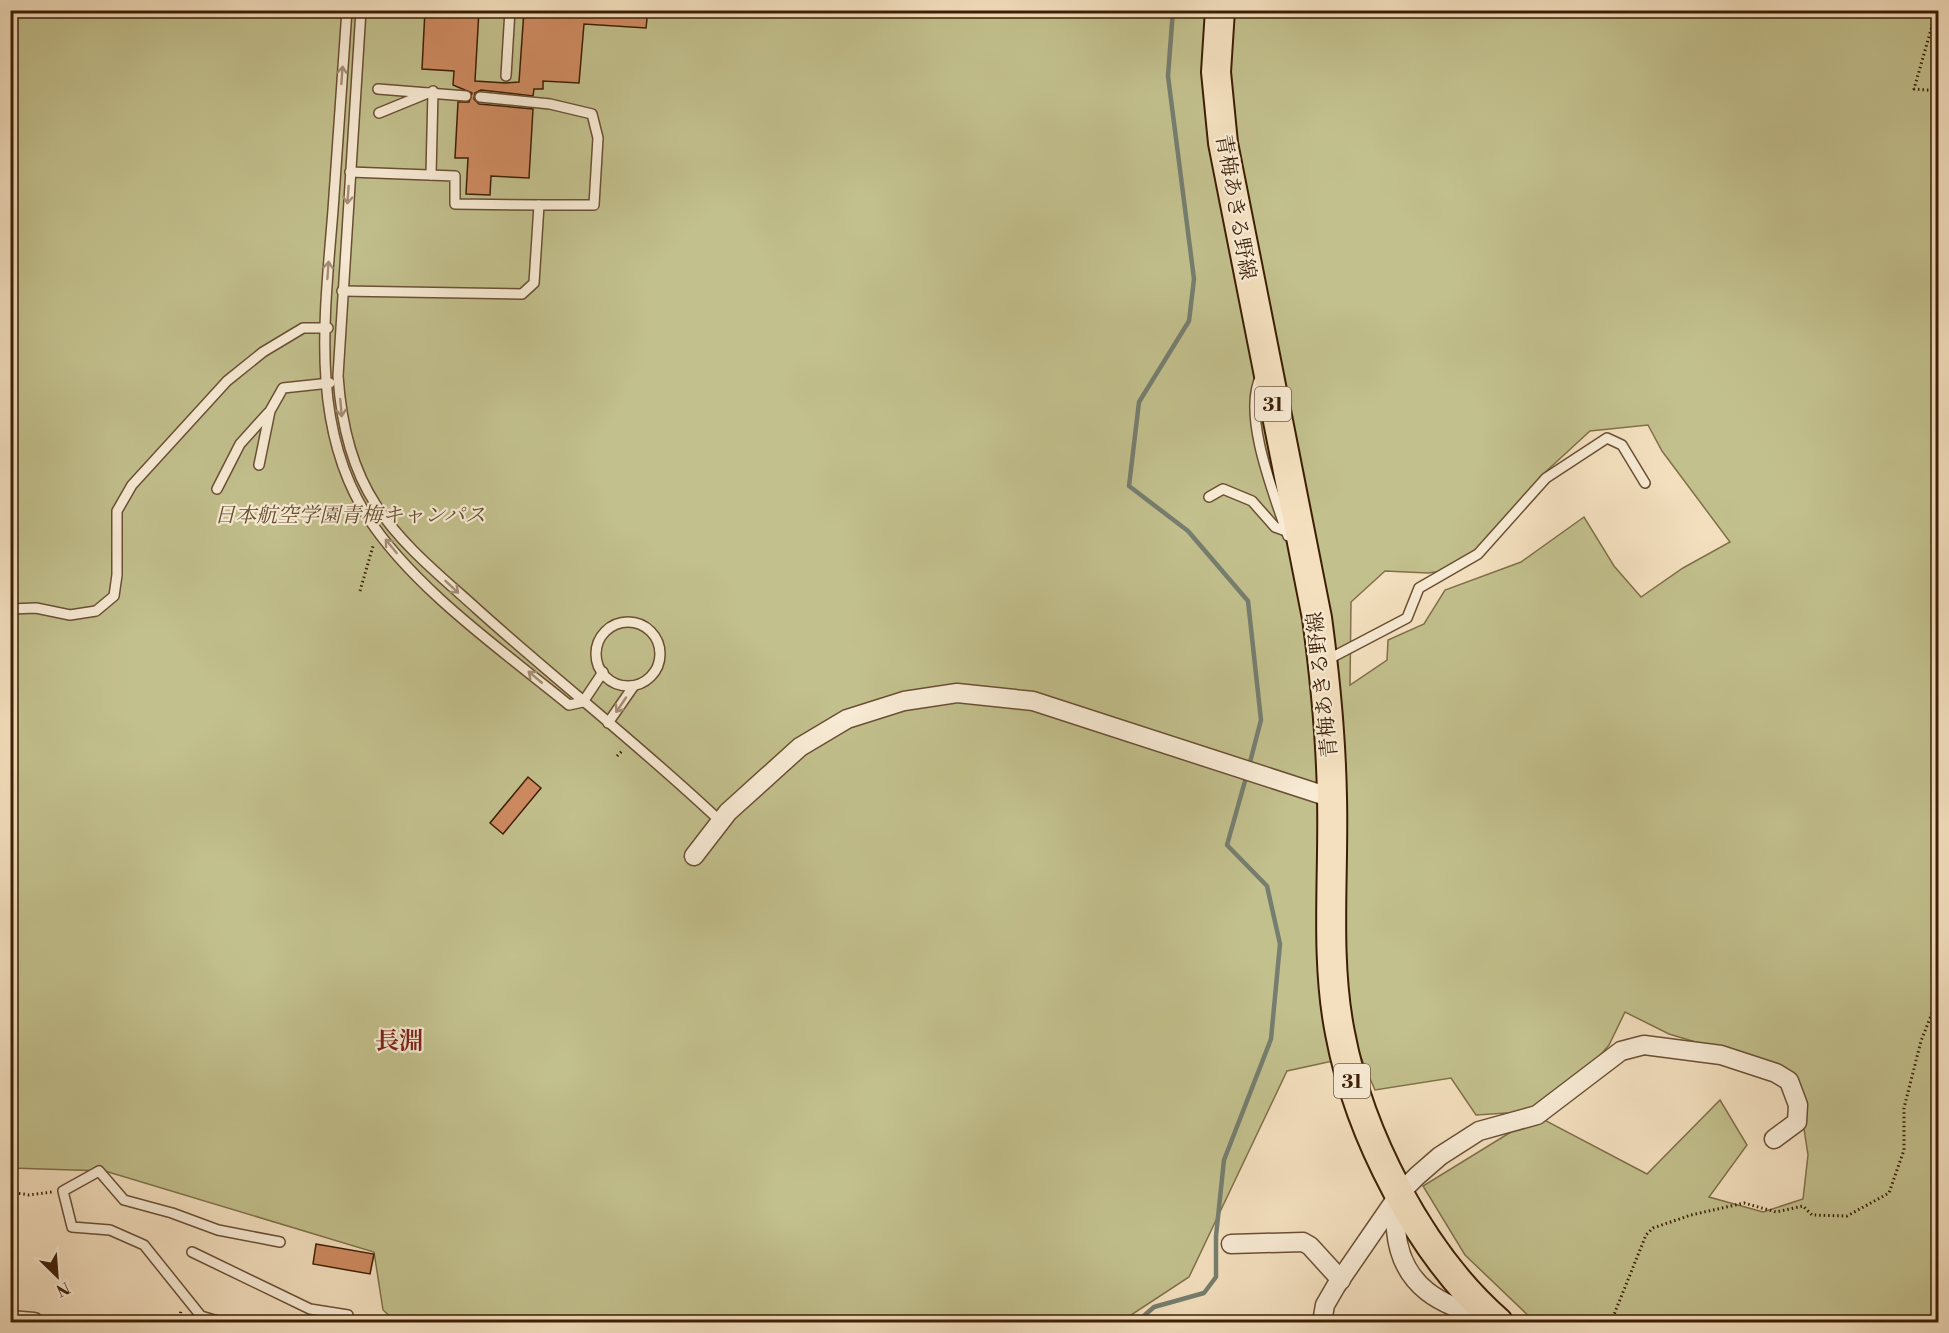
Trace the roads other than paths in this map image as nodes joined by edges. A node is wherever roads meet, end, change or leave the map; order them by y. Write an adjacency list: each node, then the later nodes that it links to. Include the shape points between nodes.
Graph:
1 (347, 10): 15 (lane, one-way to 1)
2 (361, 10): 11 (lane)
3 (510, 10): 5 (lane)
4 (1220, 10): 17 (main road, 青梅あきる野線 / 31, via 1216,52 1218,109)
5 (506, 76)
6 (378, 89): 7 (lane)
7 (433, 91): 8 (lane); 10 (lane); 12 (lane)
8 (466, 96)
9 (480, 97): 13 (lane, via 505,96 592,114 598,138 594,205)
10 (379, 113)
11 (350, 172): 12 (lane); 14 (lane, one-way to 14)
12 (431, 175): 13 (lane, via 455,176 455,204)
13 (539, 205): 14 (lane, via 534,283 522,294)
14 (342, 291): 16 (lane)
15 (324, 328): 16 (lane); 19 (lane); 27 (lane, via 303,328 263,352 227,381 132,485 117,511 114,596 96,611 70,615 36,608)
16 (339, 328): 18 (lane)
17 (1265, 367): 25 (lane, via 1255,386 1256,423); 26 (main road, 青梅あきる野線 / 31)
18 (339, 382): 19 (lane); 31 (lane, one-way to 31, via 341,415 349,446 375,505 448,583)
19 (325, 384): 20 (lane, via 283,388); 31 (lane, one-way to 19, via 568,705 445,603 419,580 374,525 339,459)
20 (270, 411): 21 (lane); 23 (lane, via 240,444)
21 (259, 465)
22 (1645, 483): 28 (lane, via 1622,445 1607,438 1546,478 1478,554 1419,588 1407,618)
23 (217, 489)
24 (1209, 497): 25 (lane, via 1223,489 1252,501 1275,527)
25 (1286, 531): 26 (lane, via 1298,566)
26 (1308, 574): 28 (main road, 青梅あきる野線 / 31)
27 (10, 609)
28 (1323, 663): 33 (main road, 青梅あきる野線 / 31)
29 (603, 672): 30 (lane, via 613,684); 30 (lane, via 594,655 600,638 613,624 629,622 646,627 659,642 662,658 647,683); 31 (lane)
30 (633, 687): 32 (lane, one-way to 32)
31 (583, 702): 32 (lane)
32 (608, 723): 34 (lane)
33 (1332, 798): 34 (street, via 1033,701 957,693 904,701 847,719 800,747); 37 (main road, 青梅あきる野線 / 31, via 1334,967 1340,1033 1356,1095)
34 (720, 821): 35 (street)
35 (694, 856)
36 (1774, 1139): 37 (street, via 1797,1122 1798,1105 1789,1081 1721,1055 1644,1045 1621,1051 1536,1114 1479,1131 1440,1155)
37 (1400, 1193): 41 (street); 43 (main road, 青梅あきる野線 / 31, via 1427,1241)
38 (280, 1242): 45 (lane, via 218,1230 123,1200 99,1171 63,1191 72,1227 110,1230 144,1245 201,1316)
39 (1231, 1244): 41 (street, via 1303,1242)
40 (192, 1252): 46 (lane, via 310,1309 348,1315)
41 (1341, 1280): 47 (street, via 1325,1305)
42 (10, 1320): 44 (street)
43 (1496, 1321)
44 (34, 1323)
45 (221, 1323)
46 (347, 1323)
47 (1322, 1323)

